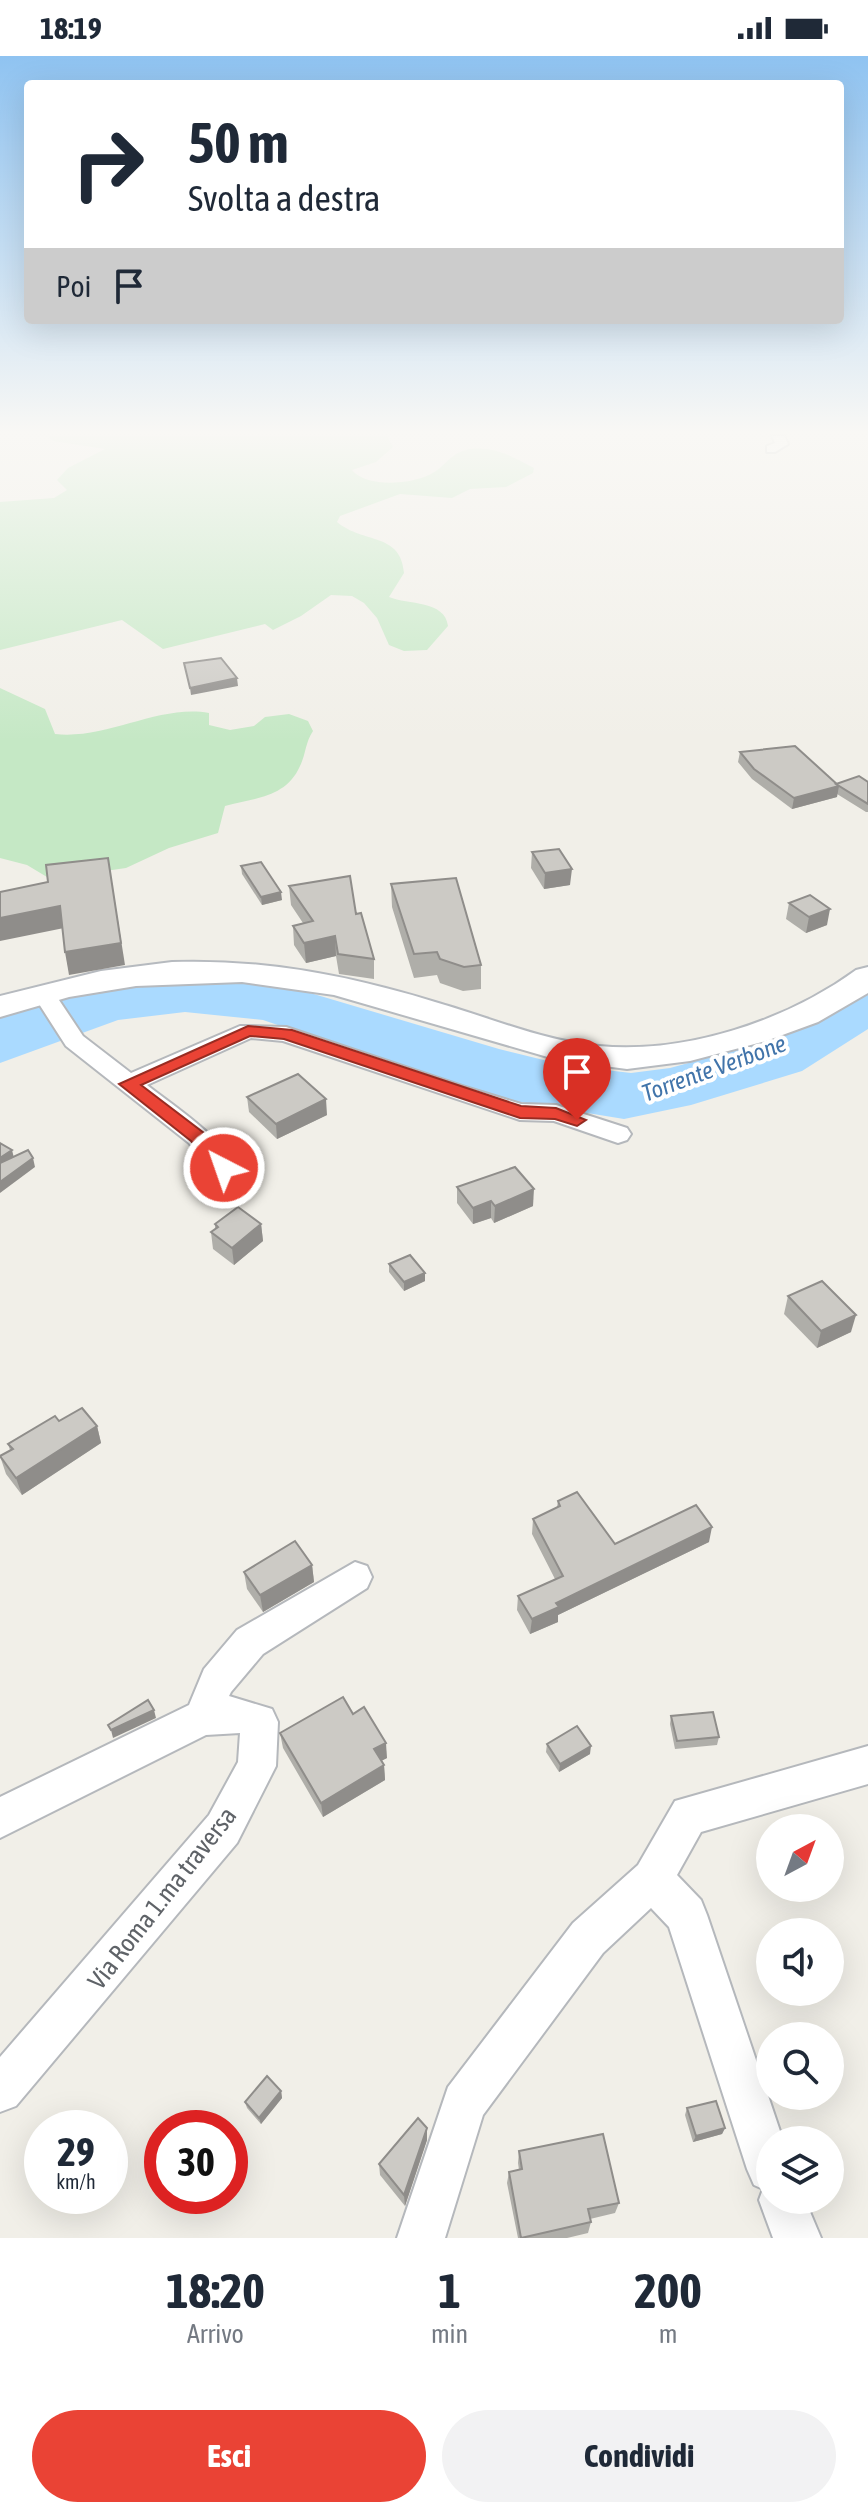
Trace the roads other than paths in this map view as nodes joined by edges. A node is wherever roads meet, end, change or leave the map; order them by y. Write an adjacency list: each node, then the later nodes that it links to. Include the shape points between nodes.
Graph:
1 (868, 977): 2 (main road, via 846,995 764,1031 655,1057 568,1053 363,991 276,975 164,974)
2 (45, 996): 3 (main road); 4 (street, via 74,1041)
3 (0, 1007)
4 (128, 1084): 5 (street, via 248,1031 286,1034 453,1092 520,1112 556,1113); 6 (street, via 198,1137)
5 (618, 1134)
6 (224, 1168)
7 (355, 1577): 8 (street, via 250,1642 217,1681)
8 (202, 1718): 10 (street, Via Roma 1.ma traversa); 12 (street, Via Roma 1.ma traversa, via 234,1713 259,1722 257,1766 223,1829)
9 (868, 1765): 11 (street, via 689,1815)
10 (0, 1818)
11 (652, 1879): 13 (street, via 686,1915); 15 (street, via 588,1938 464,2103)
12 (0, 2090)
13 (756, 2127)
14 (788, 2214): 16 (street)
15 (421, 2238)
16 (797, 2238)

